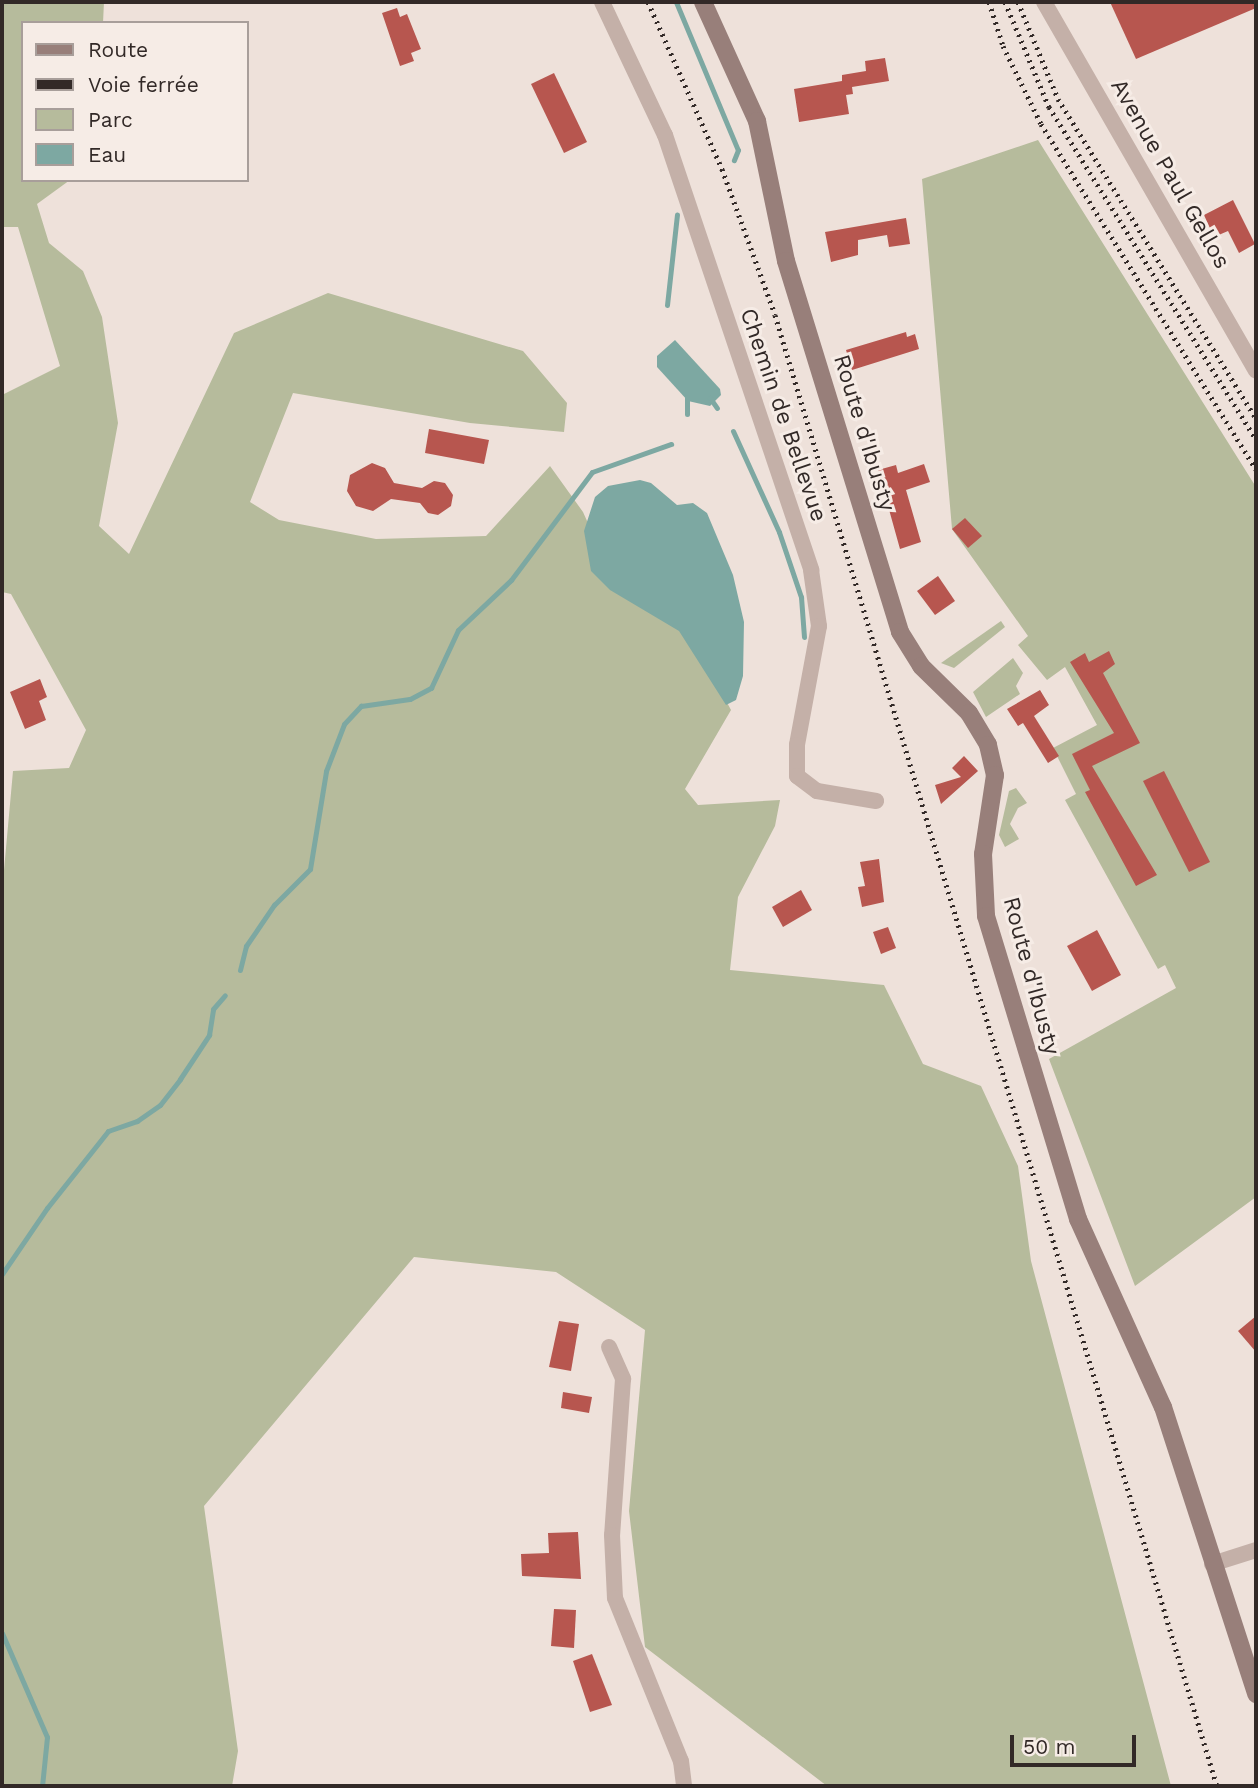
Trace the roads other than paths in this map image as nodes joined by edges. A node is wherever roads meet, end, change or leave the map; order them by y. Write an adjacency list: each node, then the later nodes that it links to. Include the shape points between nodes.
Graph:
1 (602, 2): 5 (street, Chemin de Bellevue, via 665,135 811,570 819,626 797,745 797,776 817,791)
2 (703, 2): 8 (street, Route d'Ibusty, via 758,121 786,261 900,632 921,666 969,713 988,745 995,775 983,854 986,916 1078,1219 1151,1375)
3 (1044, 2): 4 (street, Avenue Paul Gellos)
4 (1256, 370)
5 (876, 801)
6 (609, 1347): 10 (street, via 623,1379 612,1535 615,1598 681,1761)
7 (1256, 1550): 8 (street)
8 (1212, 1564): 9 (street, Route d'Ibusty)
9 (1256, 1694)
10 (684, 1786)

